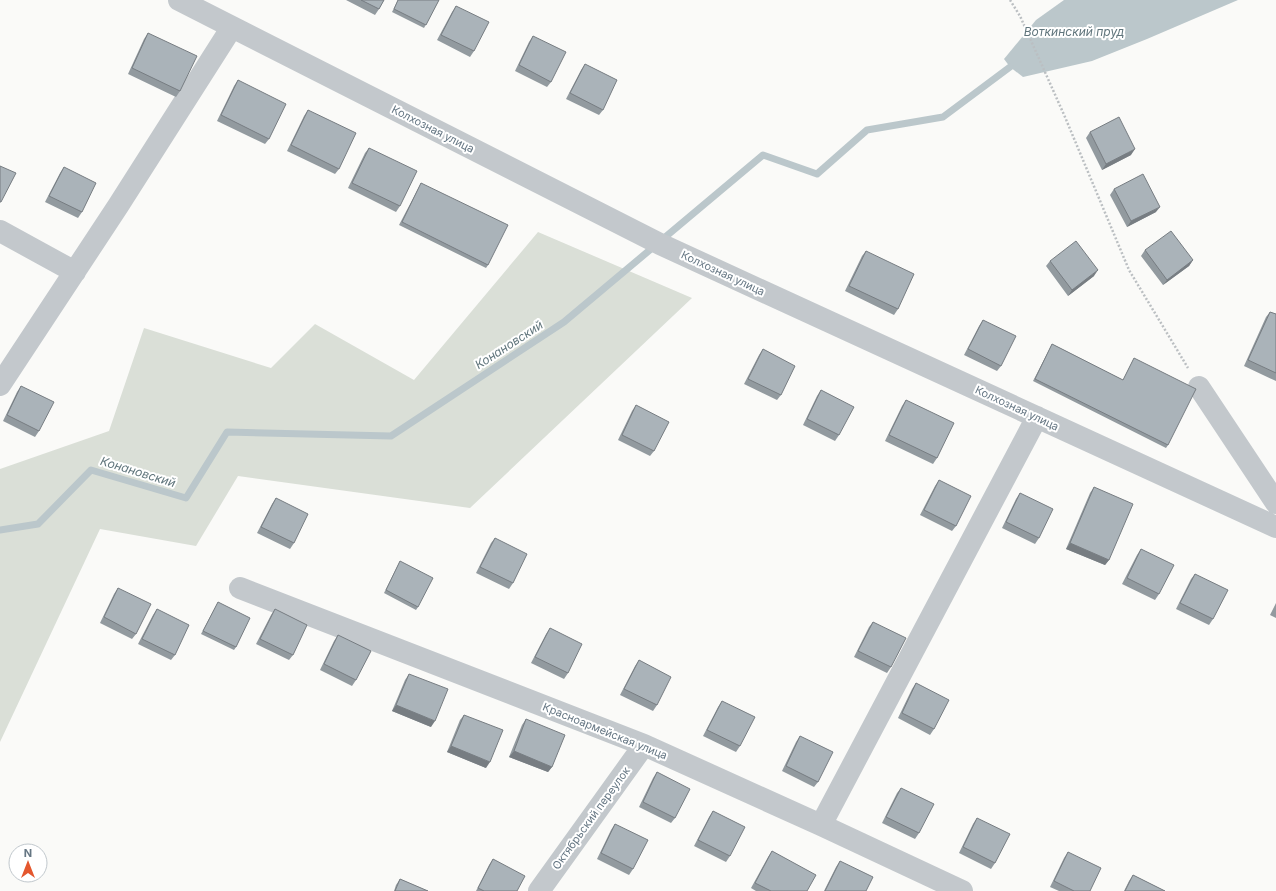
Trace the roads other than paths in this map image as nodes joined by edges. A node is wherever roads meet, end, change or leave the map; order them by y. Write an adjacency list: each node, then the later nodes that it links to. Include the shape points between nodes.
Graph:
1 (182, 1): 2 (street, Колхозная улица)
2 (232, 27): 4 (street); 7 (street, Колхозная улица, via 652,239)
3 (0, 230): 4 (street)
4 (75, 272): 5 (street)
5 (0, 385)
6 (1199, 387): 8 (street)
7 (1037, 417): 9 (street, Колхозная улица); 12 (street)
8 (1276, 503)
9 (1276, 527)
10 (240, 588): 11 (street, Красноармейская улица)
11 (644, 745): 12 (street, Красноармейская улица); 13 (street, Октябрьский переулок)
12 (821, 825): 14 (street, Красноармейская улица)
13 (539, 891)
14 (962, 891)

